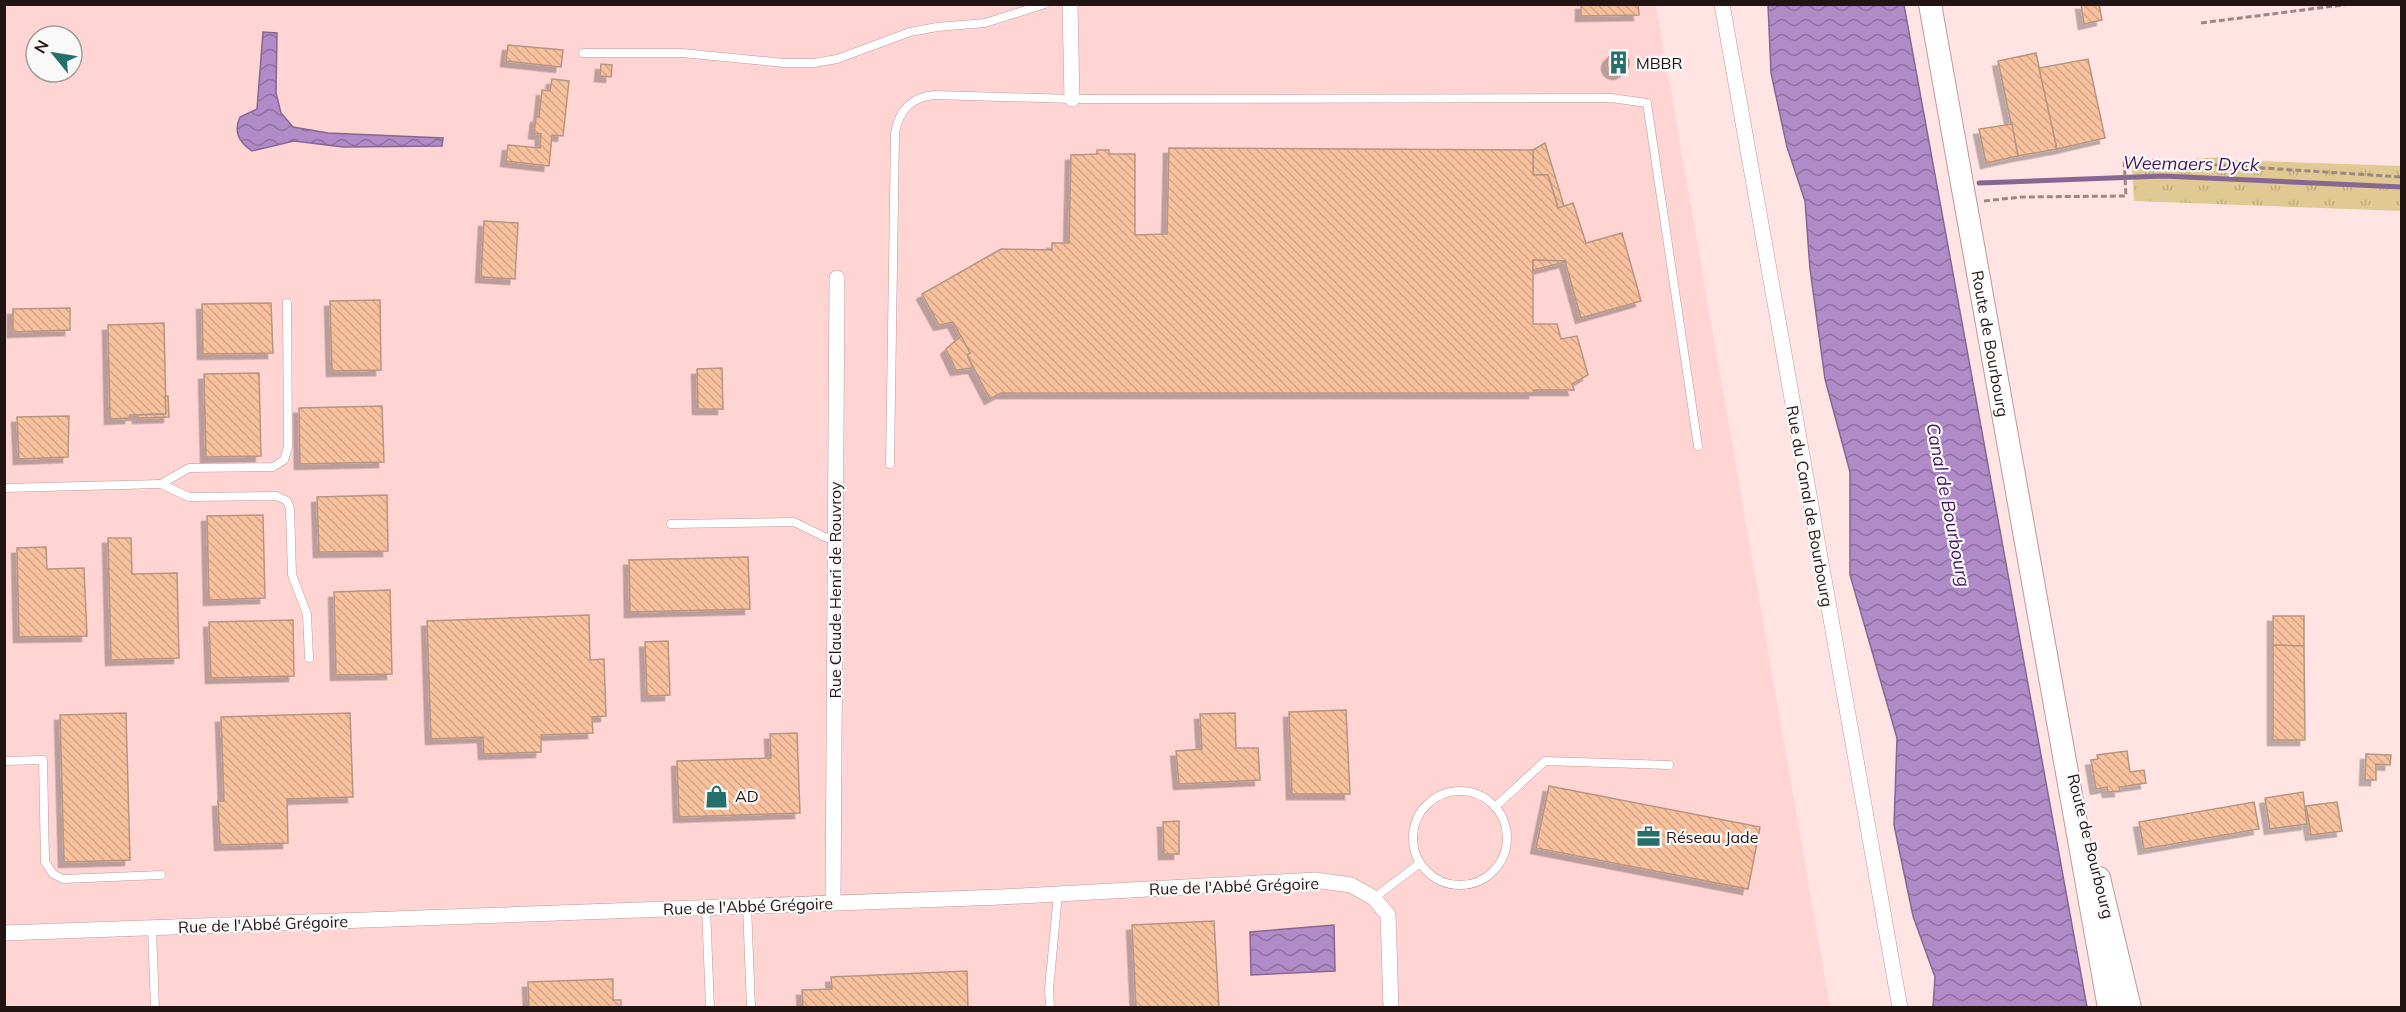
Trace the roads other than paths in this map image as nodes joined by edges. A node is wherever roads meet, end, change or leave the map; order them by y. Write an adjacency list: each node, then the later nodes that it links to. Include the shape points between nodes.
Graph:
1 (1045, 4): 5 (lane, via 985,23 910,32 837,59 814,63 682,53)
2 (1070, 4): 6 (street)
3 (1722, 4): 34 (street, Rue du Canal de Bourbourg)
4 (1930, 4): 16 (main road, Route de Bourbourg)
5 (583, 53)
6 (1072, 99): 9 (lane, via 1611,98 1647,103); 10 (lane, via 926,96 910,103 899,116 895,133)
7 (837, 278): 14 (street, Rue Claude Henri de Rouvroy)
8 (287, 303): 11 (lane, via 288,447 284,460 273,467 189,468)
9 (1698, 446)
10 (890, 464)
11 (161, 484): 12 (lane); 15 (lane, via 189,497 277,496 287,501 292,575 307,615)
12 (4, 488)
13 (671, 524): 14 (lane, via 794,522)
14 (835, 542): 24 (street, Rue Claude Henri de Rouvroy)
15 (309, 658)
16 (2052, 684): 35 (main road, Route de Bourbourg); 36 (main road, Route de Bourbourg)
17 (4, 761): 21 (lane, via 43,760 45,862 53,874 63,879)
18 (1669, 765): 19 (lane, via 1545,761)
19 (1495, 807): 20 (lane, via 1478,795 1458,791 1432,800 1422,810 1413,836); 20 (lane, via 1503,820 1505,851 1487,876 1465,885 1453,884 1429,874)
20 (1420, 863): 23 (lane)
21 (161, 875)
22 (1058, 894): 23 (street, Rue de l'Abbé Grégoire, via 1316,880 1351,885); 24 (street, Rue de l'Abbé Grégoire); 32 (lane)
23 (1374, 898): 33 (street, via 1388,915)
24 (833, 903): 25 (street, Rue de l'Abbé Grégoire)
25 (747, 906): 26 (street, Rue de l'Abbé Grégoire); 31 (lane)
26 (706, 908): 27 (street, Rue de l'Abbé Grégoire); 30 (lane)
27 (152, 928): 28 (street, Rue de l'Abbé Grégoire); 29 (lane)
28 (4, 933)
29 (155, 1008)
30 (710, 1008)
31 (751, 1008)
32 (1050, 1008)
33 (1391, 1008)
34 (1900, 1008)
35 (2109, 1008)
36 (2130, 1008)

